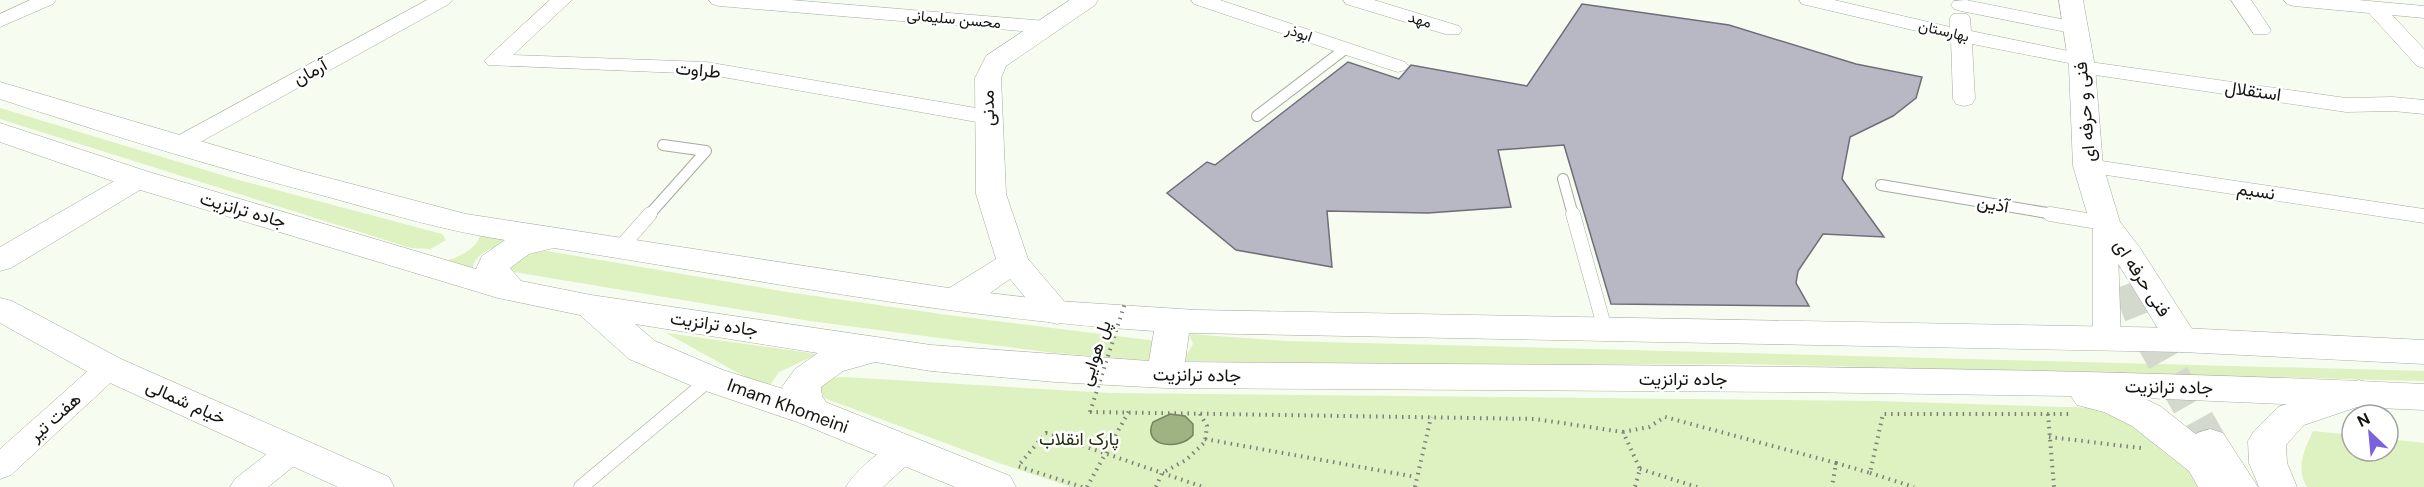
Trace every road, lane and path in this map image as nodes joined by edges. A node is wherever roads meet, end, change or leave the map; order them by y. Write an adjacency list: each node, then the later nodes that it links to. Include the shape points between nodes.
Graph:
1 (46, 0): 17 (street)
2 (442, 0): 33 (street, آرمان)
3 (562, 0): 31 (street, طراوت, via 495,60 706,68)
4 (718, 0): 12 (street, محسن سلیمانی)
5 (1086, 0): 18 (street, مدنی)
6 (1201, 0): 23 (street, ابوذر)
7 (1353, 0): 20 (street, مهد)
8 (2072, 0): 19 (street, فنی و حرفه ای)
9 (2241, 0): 21 (street)
10 (2294, 0): 14 (street)
11 (1815, 1): 22 (street, بهارستان)
12 (802, 3): 15 (street, محسن سلیمانی)
13 (1961, 3): 19 (street); 22 (street)
14 (2375, 8): 16 (street); 24 (street)
15 (946, 9): 18 (street, محسن سلیمانی)
16 (2424, 12)
17 (0, 21)
18 (1046, 27): 31 (street, مدنی, via 995,62 988,78)
19 (2076, 28): 25 (street, فنی و حرفه ای)
20 (1452, 30)
21 (2261, 30)
22 (1959, 35): 25 (street, بهارستان); 28 (street)
23 (1345, 49): 26 (street, ابوذر); 30 (lane)
24 (2424, 62)
25 (2081, 63): 29 (street, استقلال, via 2346,105); 35 (street, فنی و حرفه ای)
26 (1398, 66)
27 (0, 90): 33 (main road)
28 (1964, 99)
29 (2424, 107)
30 (1257, 116)
31 (988, 117): 45 (street, مدنی, via 991,194)
32 (0, 132): 36 (main road, جاده ترانزیت)
33 (178, 145): 41 (main road)
34 (663, 145): 43 (lane, via 706,152)
35 (2088, 166): 39 (street, نسيم); 40 (street, فنی و حرفه ای)
36 (138, 179): 44 (street); 46 (main road, جاده ترانزیت)
37 (1563, 179): 54 (lane)
38 (1881, 185): 40 (lane, آذین)
39 (2424, 216)
40 (2105, 223): 55 (street, فنی حرفه ای); 56 (street, فنی حرفه ای)
41 (465, 224): 42 (main road); 46 (main road, via 474,229 475,236 468,244)
42 (557, 240): 43 (main road); 47 (main road, via 534,241 514,248 494,263 493,269)
43 (620, 248): 48 (main road)
44 (0, 261)
45 (1013, 262): 48 (street); 52 (street)
46 (423, 263): 47 (main road, جاده ترانزیت)
47 (510, 290): 50 (main road, جاده ترانزیت)
48 (955, 300): 52 (main road)
49 (1125, 303): 65 (path, پل هوایی, bridge, via 1090,412)
50 (591, 306): 57 (main road, جاده ترانزیت); 61 (main road, Imam Khomeini, via 642,350)
51 (0, 309): 59 (street, خیام شمالی)
52 (1058, 313): 53 (main road)
53 (1173, 322): 54 (main road); 60 (main road)
54 (1605, 329): 55 (main road)
55 (2107, 339): 56 (main road)
56 (2182, 340): 58 (main road)
57 (876, 350): 60 (main road, جاده ترانزیت, via 1044,369); 67 (main road, via 831,361 812,372 801,387)
58 (2424, 352)
59 (109, 368): 74 (street, خیام شمالی); 78 (street, هفت تير)
60 (1165, 375): 62 (main road, جاده ترانزیت)
61 (710, 379): 67 (main road, Imam Khomeini); 85 (lane)
62 (2027, 383): 63 (main road, جاده ترانزیت); 98 (main road, via 2113,400 2146,416 2204,461)
63 (2360, 393): 64 (main road, جاده ترانزیت); 100 (street, via 2291,416 2267,441 2268,463)
64 (2424, 397)
65 (1129, 411): 66 (path); 76 (path)
66 (1199, 412): 68 (path); 71 (path, via 1207,426)
67 (814, 413): 75 (main road, Imam Khomeini)
68 (1431, 417): 69 (path, via 1535,419); 82 (path)
69 (1623, 432): 77 (path, via 1649,427 1665,417); 79 (path)
70 (2049, 437): 73 (path); 81 (path, via 2048,414 1883,414); 97 (path)
71 (1206, 439): 80 (path, via 1186,460); 82 (path)
72 (2210, 443): 99 (street)
73 (2143, 448)
74 (293, 450): 83 (street, خیام شمالی); 84 (street)
75 (904, 450): 86 (street); 87 (main road, Imam Khomeini)
76 (1107, 454): 80 (path); 88 (path, via 1046,433 1017,466); 89 (path)
77 (1836, 463): 81 (path); 95 (path)
78 (0, 467)
79 (1640, 469): 93 (path); 94 (path)
80 (1162, 473): 90 (path); 91 (path)
81 (1870, 473): 96 (path)
82 (1416, 477): 92 (path)
83 (366, 486)
84 (246, 487)
85 (581, 487)
86 (862, 487)
87 (996, 487)
88 (1082, 487)
89 (1087, 487)
90 (1156, 487)
91 (1203, 487)
92 (1415, 487)
93 (1635, 487)
94 (1697, 487)
95 (1832, 487)
96 (1914, 487)
97 (2054, 487)
98 (2219, 487)
99 (2239, 487)
100 (2278, 487)

